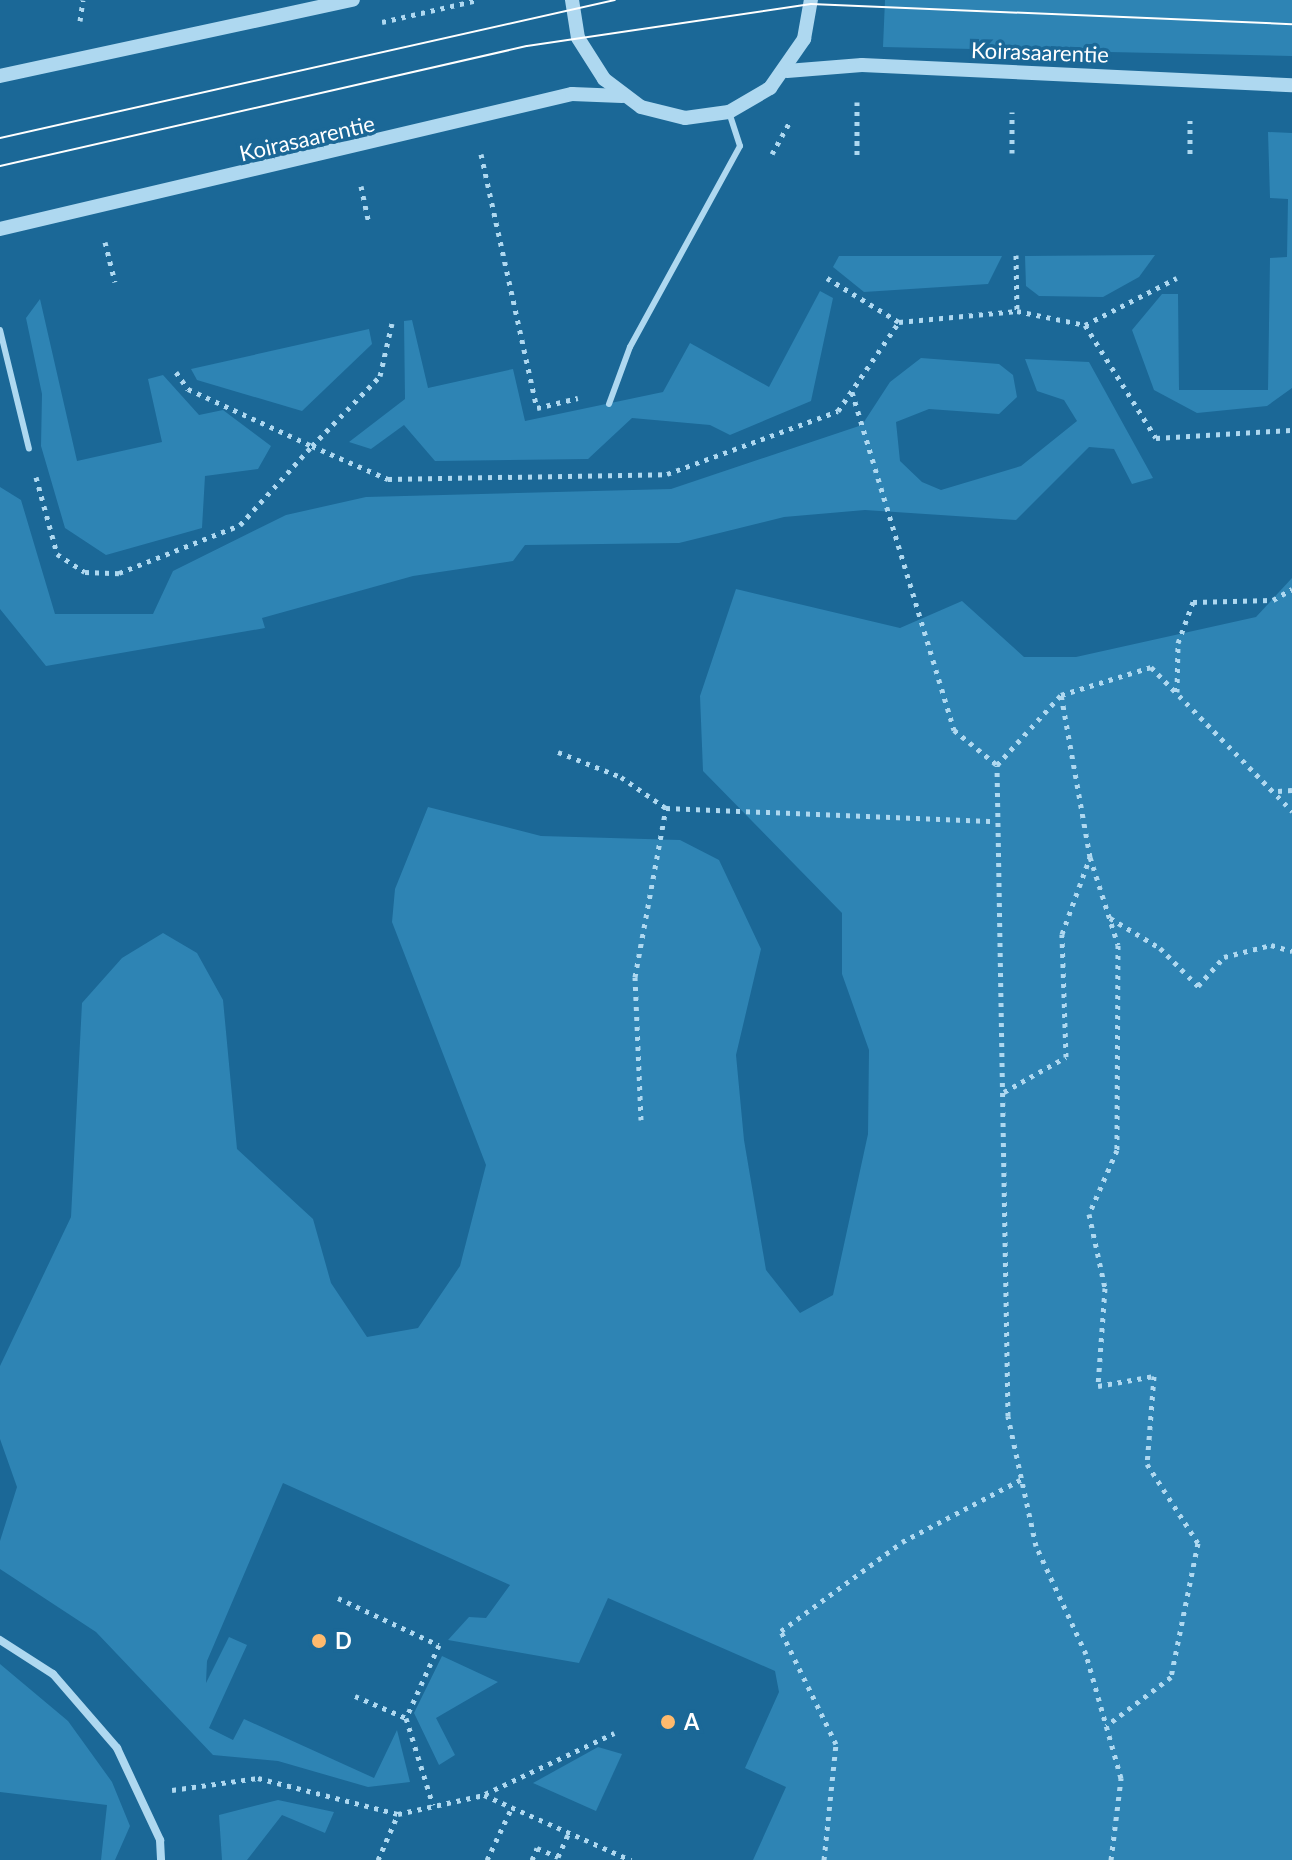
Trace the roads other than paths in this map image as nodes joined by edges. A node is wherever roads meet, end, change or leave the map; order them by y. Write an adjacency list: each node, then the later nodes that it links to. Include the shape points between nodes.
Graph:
1 (353, 0): 5 (street)
2 (572, 0): 7 (street, via 589,60)
3 (811, 0): 4 (street, via 804,39)
4 (787, 71): 6 (street, Koirasaarentie, via 862,65); 8 (street)
5 (0, 76)
6 (1292, 85)
7 (622, 96): 8 (street, via 685,118); 9 (street, Koirasaarentie, via 572,94)
8 (729, 112): 11 (lane, via 740,146 630,347)
9 (0, 229)
10 (0, 330): 12 (lane)
11 (609, 404)
12 (29, 449)
13 (0, 1640): 14 (street, via 53,1674 117,1748)
14 (161, 1860)

